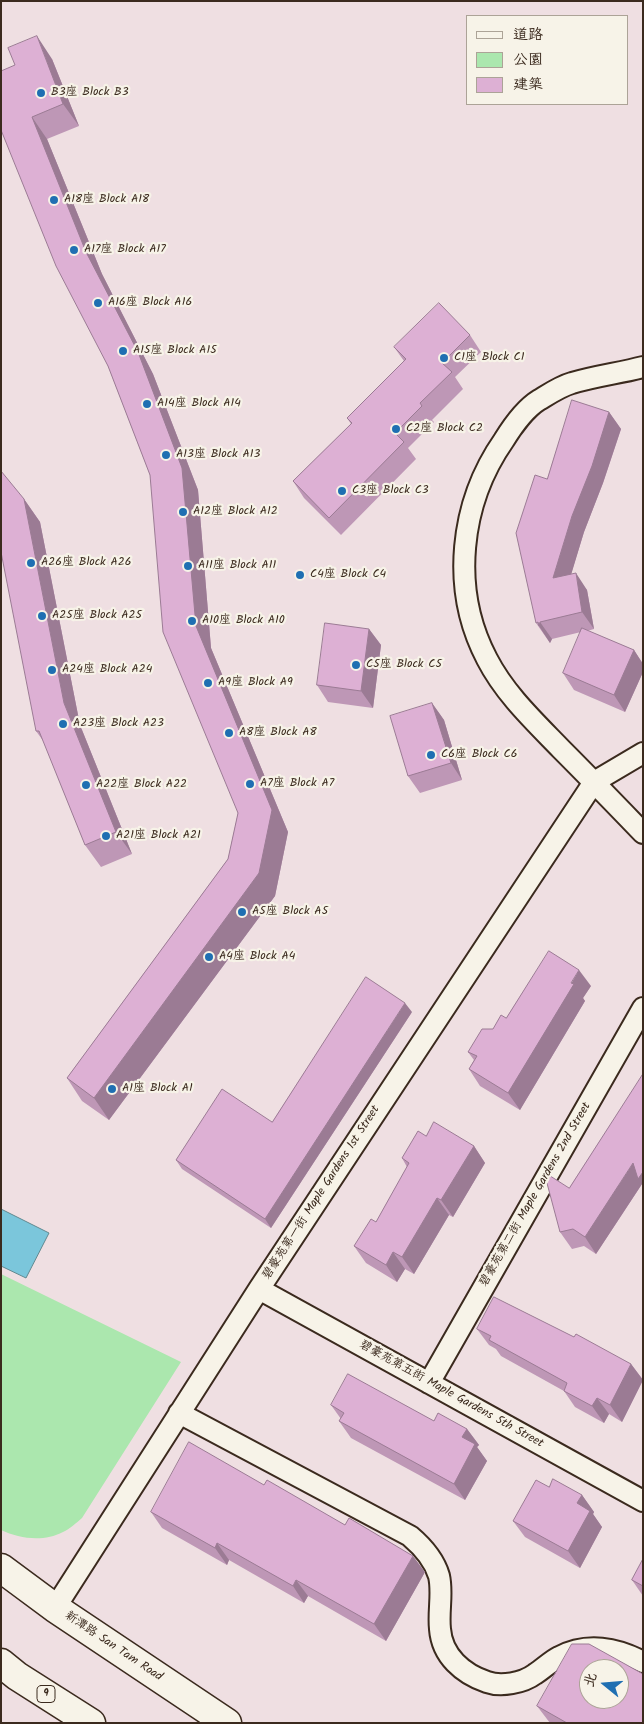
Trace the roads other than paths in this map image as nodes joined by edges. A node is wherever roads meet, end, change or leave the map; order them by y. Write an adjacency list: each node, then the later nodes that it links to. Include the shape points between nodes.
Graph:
1 (643, 367): 3 (lane, via 571,383 537,401 512,427 492,456 477,488 467,521 465,582 473,626 486,658 504,688)
2 (643, 753): 3 (lane)
3 (594, 782): 4 (lane); 6 (lane, 碧豪苑第一街 Maple Gardens 1st Street)
4 (643, 833)
5 (643, 1008): 7 (lane, 碧豪苑第二街 Maple Gardens 2nd Street)
6 (259, 1289): 7 (lane, 碧豪苑第五街 Maple Gardens 5th Street); 8 (lane, 碧豪苑第一街 Maple Gardens 1st Street)
7 (429, 1383): 9 (lane, 碧豪苑第五街 Maple Gardens 5th Street)
8 (180, 1413): 11 (lane, 碧豪苑第一街 Maple Gardens 1st Street); 12 (lane, via 410,1536 431,1558 438,1574 440,1630 445,1649 472,1677 491,1683 510,1683 530,1678 558,1657 589,1648 610,1649)
9 (643, 1501)
10 (1, 1568): 11 (main road, 新潭路 San Tam Road)
11 (55, 1608): 15 (main road, 新潭路 San Tam Road)
12 (643, 1662)
13 (1, 1663): 14 (main road, 9)
14 (91, 1723)
15 (227, 1723)

